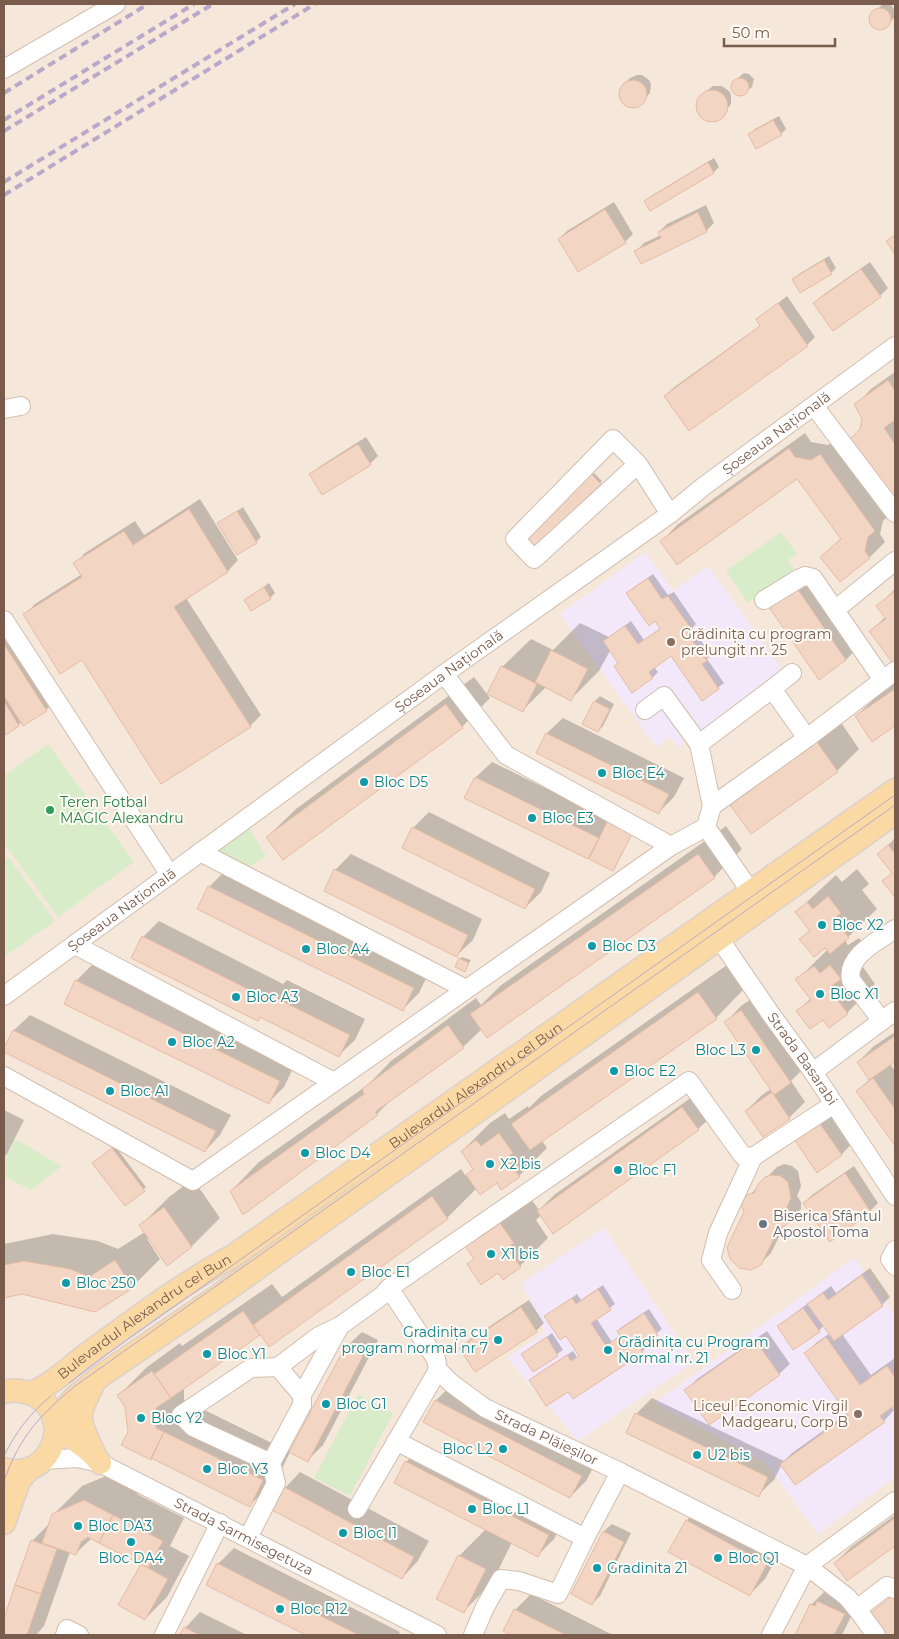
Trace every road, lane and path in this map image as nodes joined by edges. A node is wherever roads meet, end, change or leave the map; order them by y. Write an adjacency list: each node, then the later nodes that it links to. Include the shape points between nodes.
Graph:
1 (116, 4): 2 (street)
2 (4, 70)
3 (895, 346): 4 (street, Șoseaua Națională)
4 (814, 406): 6 (street); 7 (street, Șoseaua Națională)
5 (638, 464): 5 (street, via 613,439 515,539 534,559); 7 (street)
6 (895, 513)
7 (670, 514): 13 (street, Șoseaua Națională)
8 (895, 561): 10 (street)
9 (764, 600): 10 (street, via 809,576)
10 (835, 610): 14 (street)
11 (4, 620): 25 (street)
12 (792, 673): 15 (street)
13 (444, 674): 23 (street, via 506,755); 24 (street, Șoseaua Națională)
14 (889, 675): 17 (street)
15 (772, 689): 17 (street); 18 (street)
16 (645, 710): 18 (street, via 664,696)
17 (807, 738): 20 (street)
18 (699, 744): 20 (street)
19 (895, 790): 26 (main road, Bulevardul Alexandru cel Bun)
20 (712, 806): 22 (street)
21 (895, 813): 28 (main road, Bulevardul Alexandru cel Bun)
22 (706, 827): 23 (street); 26 (street)
23 (671, 846): 30 (street)
24 (200, 852): 25 (street, Șoseaua Națională); 30 (street)
25 (170, 875): 29 (street, Șoseaua Națională)
26 (751, 892): 28 (main road, Bulevardul Alexandru cel Bun)
27 (895, 929): 32 (street, via 858,956 850,974 851,980)
28 (714, 930): 33 (street, Strada Basarabi); 46 (main road, Bulevardul Alexandru cel Bun, via 229,1288); 47 (main road, Bulevardul Alexandru cel Bun, via 233,1256 199,1274 45,1386)
29 (75, 945): 31 (street, Șoseaua Națională); 35 (street)
30 (466, 990): 35 (street)
31 (4, 996)
32 (888, 1016): 33 (street)
33 (813, 1072): 36 (street, Strada Basarabi)
34 (4, 1076): 35 (street, via 193,1181)
35 (334, 1082)
36 (834, 1104): 37 (street); 38 (street, Strada Basarabi)
37 (753, 1157): 41 (street, via 742,1156 689,1081); 42 (street, via 718,1233 711,1260)
38 (895, 1196)
39 (895, 1250): 40 (street, via 890,1259)
40 (895, 1266)
41 (389, 1288): 43 (street); 45 (street, Strada Plăieșilor, via 436,1359)
42 (732, 1290)
43 (340, 1326): 44 (street, via 319,1336); 48 (street)
44 (278, 1367): 48 (street); 52 (street, via 250,1368 181,1415 193,1427)
45 (438, 1370): 50 (street); 55 (street, Strada Plăieșilor, via 485,1408)
46 (96, 1379): 49 (main road, Bulevardul Alexandru cel Bun); 51 (main road, via 80,1418)
47 (14, 1390): 49 (main road, via 44,1402)
48 (302, 1395): 52 (street, via 302,1405)
49 (54, 1421): 51 (main road, via 66,1435); 53 (main road, via 53,1446)
50 (396, 1441): 57 (street); 61 (street)
51 (97, 1458): 53 (street, Strada Sarmisegetuza); 59 (street, Strada Sarmisegetuza)
52 (271, 1463): 60 (street, via 276,1483)
53 (36, 1464): 54 (main road, via 18,1471); 58 (main road, via 19,1481)
54 (4, 1469)
55 (620, 1472): 61 (street); 62 (street, Strada Plăieșilor)
56 (895, 1501): 62 (street)
57 (357, 1509)
58 (4, 1523)
59 (220, 1523): 60 (street, Strada Sarmisegetuza); 68 (street)
60 (248, 1538): 65 (street, Strada Sarmisegetuza)
61 (585, 1538): 70 (street, via 558,1594 519,1581 500,1579)
62 (807, 1566): 64 (street, Strada Plăieșilor, via 847,1597); 71 (street)
63 (895, 1589): 64 (street, via 887,1586)
64 (857, 1609): 72 (street, Strada Plăieșilor)
65 (417, 1630): 69 (street, Strada Sarmisegetuza)
66 (65, 1635): 67 (street, via 67,1629)
67 (79, 1635)
68 (164, 1635)
69 (437, 1635)
70 (473, 1635)
71 (771, 1635)
72 (876, 1635)

